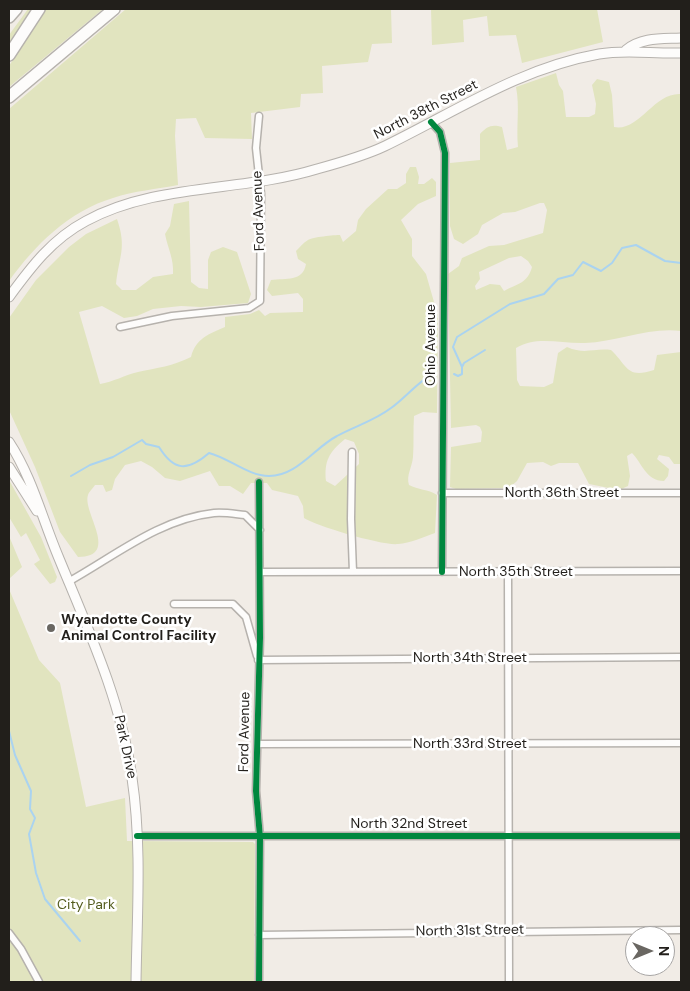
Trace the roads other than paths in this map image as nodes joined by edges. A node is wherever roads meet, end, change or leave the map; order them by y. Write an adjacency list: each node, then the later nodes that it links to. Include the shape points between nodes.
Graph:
1 (16, 9): 4 (highway)
2 (39, 9): 8 (highway)
3 (114, 9): 9 (highway)
4 (9, 18)
5 (681, 38): 6 (main road, North 38th Street, via 645,40)
6 (626, 50): 7 (main road, North 38th Street, via 649,54); 11 (main road, North 38th Street, via 570,61 514,80)
7 (681, 53)
8 (9, 55)
9 (9, 97)
10 (259, 116): 12 (street, Ford Avenue, via 256,148)
11 (431, 122): 12 (main road, North 38th Street, via 383,147 334,164); 20 (street, Ohio Avenue, via 440,132 445,153)
12 (258, 182): 13 (main road, North 38th Street, via 122,206 86,221 39,256); 14 (street, Ford Avenue, via 261,194 261,295 257,305 172,316)
13 (9, 297)
14 (120, 328)
15 (9, 442): 21 (main road, Park Drive, via 25,471)
16 (352, 452): 25 (street)
17 (9, 467): 21 (main road, Park Drive)
18 (259, 482): 22 (street, Ford Avenue)
19 (681, 493): 20 (street, North 36th Street)
20 (442, 494): 26 (street, Ohio Avenue)
21 (45, 524): 28 (main road, Park Drive)
22 (260, 530): 24 (street, Ford Avenue); 28 (street, via 245,515 217,512 196,516 148,534)
23 (681, 571): 27 (street, North 35th Street)
24 (260, 572): 25 (street, North 35th Street); 32 (street, Ford Avenue)
25 (353, 572): 26 (street, North 35th Street)
26 (442, 572): 27 (street, North 35th Street)
27 (508, 572): 31 (street)
28 (68, 582): 36 (main road, Park Drive, via 91,632 116,705 132,778)
29 (174, 604): 32 (street, via 233,604 246,617)
30 (681, 657): 31 (street, North 34th Street)
31 (508, 658): 32 (street, North 34th Street); 35 (street)
32 (258, 660): 34 (street, Ford Avenue)
33 (681, 743): 35 (street, North 33rd Street)
34 (258, 744): 35 (street, North 33rd Street); 39 (street, Ford Avenue, via 256,791)
35 (508, 744): 37 (street)
36 (137, 836): 39 (street, North 32nd Street); 45 (main road, Park Drive)
37 (508, 836): 38 (street, North 32nd Street); 39 (street, North 32nd Street); 41 (street)
38 (681, 836)
39 (260, 837): 43 (street, Ford Avenue)
40 (681, 930): 41 (street, North 31st Street)
41 (509, 931): 43 (street, North 31st Street); 47 (street)
42 (9, 933): 44 (street)
43 (260, 935): 46 (street, Ford Avenue)
44 (39, 982)
45 (136, 982)
46 (259, 982)
47 (509, 982)

